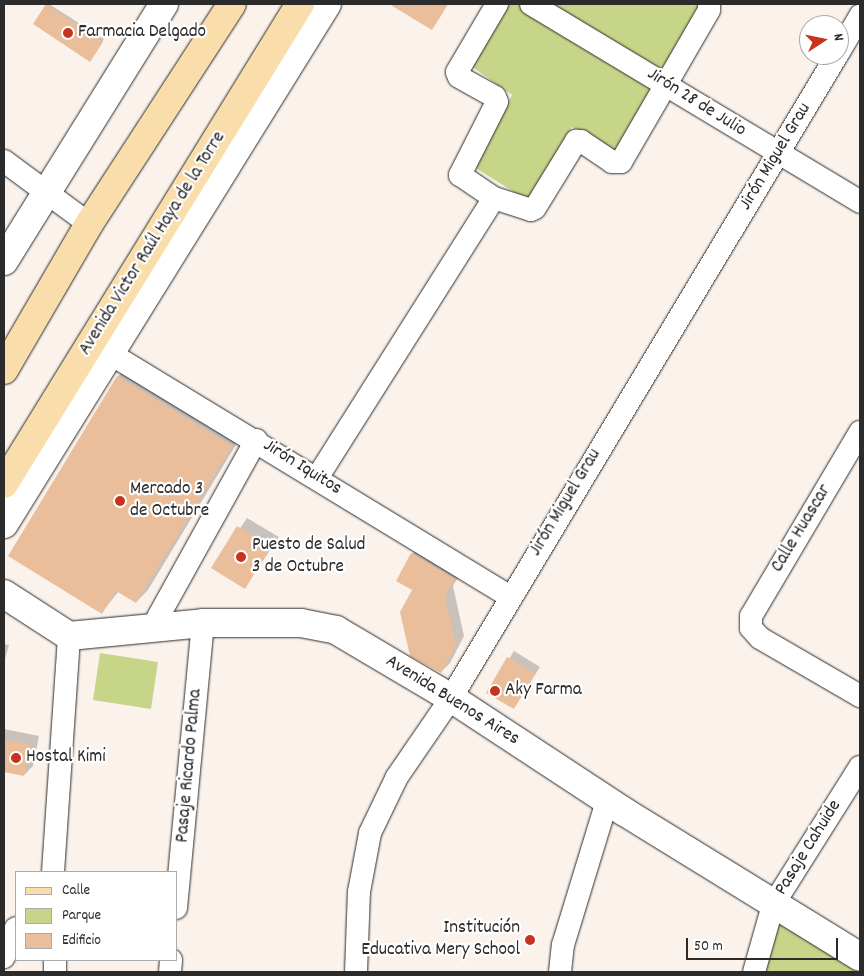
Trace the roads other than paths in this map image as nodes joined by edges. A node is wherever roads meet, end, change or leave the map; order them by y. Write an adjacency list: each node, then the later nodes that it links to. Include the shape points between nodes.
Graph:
1 (164, 4): 14 (main road)
2 (232, 4): 17 (main road)
3 (300, 4): 19 (main road, Avenida Victor Raúl Haya de la Torre)
4 (327, 4): 19 (main road)
5 (497, 4): 15 (street, via 456,72 458,77 495,97 497,102 460,175)
6 (531, 4): 11 (street, Jirón 28 de Julio)
7 (709, 4): 11 (street, via 709,10)
8 (860, 16): 9 (street, Jirón Miguel Grau)
9 (849, 34)
10 (831, 65): 12 (street, Jirón Miguel Grau)
11 (666, 84): 12 (street, Jirón 28 de Julio); 15 (street, via 621,162 612,162 581,141 576,141 535,208 531,210)
12 (778, 154): 16 (street, Jirón 28 de Julio); 27 (street, Jirón Miguel Grau)
13 (4, 161): 14 (street)
14 (46, 191): 17 (street); 18 (main road)
15 (494, 198): 23 (street)
16 (860, 202)
17 (89, 224): 20 (main road)
18 (4, 261)
19 (101, 347): 22 (street, Jirón Iquitos); 24 (main road, Avenida Victor Raúl Haya de la Torre); 25 (main road)
20 (4, 370)
21 (860, 432): 31 (street, Calle Huascar, via 751,616 750,628 760,638)
22 (256, 440): 23 (street, Jirón Iquitos); 29 (street)
23 (317, 478): 27 (street, Jirón Iquitos)
24 (4, 484)
25 (4, 524)
26 (4, 594): 30 (main road)
27 (510, 596): 32 (street, Jirón Miguel Grau)
28 (203, 623): 29 (main road, Avenida Buenos Aires); 32 (main road, Avenida Buenos Aires, via 301,623 336,630); 38 (street, Pasaje Ricardo Palma)
29 (152, 628): 30 (main road, Avenida Buenos Aires)
30 (69, 636): 35 (street)
31 (860, 696)
32 (451, 698): 34 (main road, Avenida Buenos Aires); 43 (street, Jirón Miguel Grau, via 397,777 370,833 359,892)
33 (860, 767): 39 (street, Pasaje Cahuide)
34 (607, 801): 39 (main road, Avenida Buenos Aires); 44 (street, via 563,945)
35 (53, 845): 36 (street); 37 (street)
36 (41, 871)
37 (53, 871)
38 (178, 887)
39 (773, 905): 42 (main road, Avenida Buenos Aires); 45 (street, Pasaje Cahuide)
40 (15, 930): 41 (street)
41 (4, 957)
42 (860, 957)
43 (356, 972)
44 (560, 972)
45 (754, 972)

